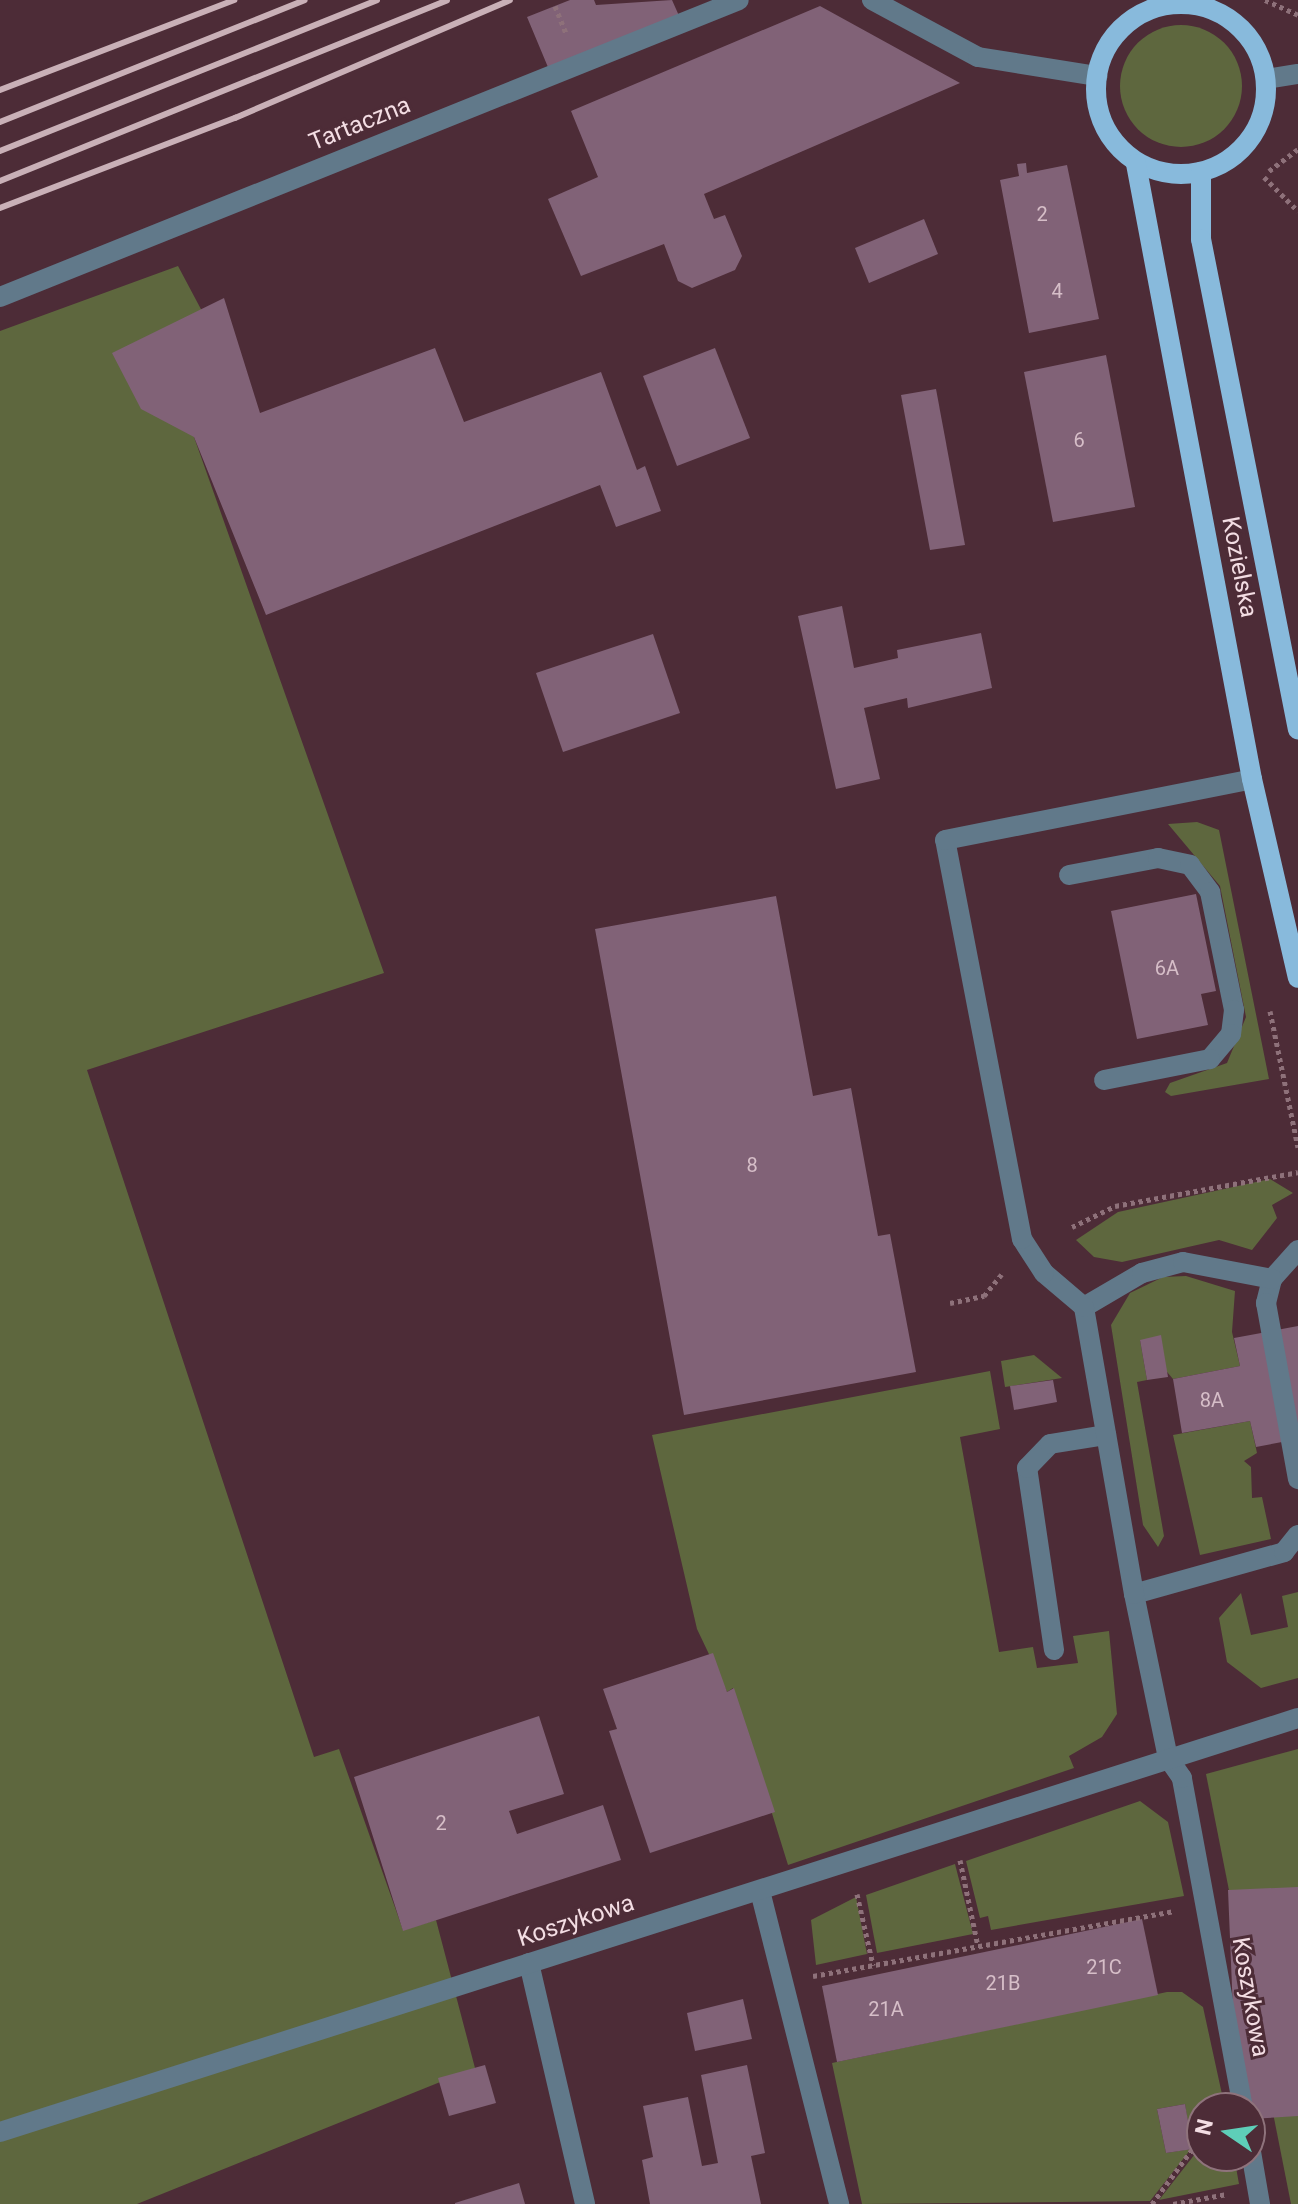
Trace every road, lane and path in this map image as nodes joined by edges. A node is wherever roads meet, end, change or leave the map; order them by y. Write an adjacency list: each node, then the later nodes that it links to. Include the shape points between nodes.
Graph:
1 (739, 0): 17 (street, Tartaczna)
2 (872, 0): 9 (street, via 978,57)
3 (1265, 0): 6 (path)
4 (1144, 5): 9 (main road, via 1113,37); 10 (main road, via 1171,4 1223,14 1252,41)
5 (555, 6): 7 (path)
6 (1298, 15)
7 (560, 19)
8 (1298, 74): 10 (street)
9 (1097, 76): 12 (main road, via 1101,118)
10 (1266, 79): 14 (main road, via 1256,131 1240,152)
11 (1298, 149): 13 (path)
12 (1136, 164): 14 (main road, via 1168,174); 20 (main road, Kozielska)
13 (1269, 171)
14 (1201, 172): 18 (main road, Kozielska, via 1201,239)
15 (1264, 177): 16 (path)
16 (1298, 211)
17 (0, 297)
18 (1296, 706): 19 (main road, Kozielska)
19 (1298, 730)
20 (1252, 779): 22 (main road, Kozielska); 30 (street, via 945,840 1022,1239 1044,1273)
21 (1069, 875): 23 (street, via 1158,858 1190,865 1210,892 1234,1010 1231,1034 1210,1059)
22 (1298, 978)
23 (1104, 1080)
24 (1298, 1172): 25 (path, via 1115,1206)
25 (1072, 1227)
26 (1298, 1250): 28 (street)
27 (1002, 1274): 29 (path, via 984,1296)
28 (1272, 1279): 30 (street, via 1183,1262 1142,1273); 32 (street, via 1266,1303)
29 (950, 1303)
30 (1084, 1307): 31 (street)
31 (1106, 1435): 34 (street); 35 (street, via 1050,1444 1027,1468)
32 (1298, 1479)
33 (1298, 1535): 34 (street, via 1270,1557)
34 (1134, 1594): 37 (street)
35 (1054, 1650)
36 (1298, 1718): 37 (street, Koszykowa)
37 (1168, 1758): 38 (street, Koszykowa); 41 (street, Koszykowa, via 1182,1778)
38 (953, 1828): 39 (street, Koszykowa); 42 (path)
39 (851, 1862): 40 (street, Koszykowa); 44 (path)
40 (760, 1891): 43 (street, Koszykowa); 45 (street)
41 (1206, 1905): 42 (path); 46 (street, Koszykowa)
42 (978, 1946): 44 (path)
43 (529, 1963): 47 (street, Koszykowa); 51 (street)
44 (873, 1965): 45 (path)
45 (783, 1981): 52 (street)
46 (1240, 2092)
47 (0, 2132)
48 (1186, 2158): 53 (path)
49 (1255, 2172): 50 (street)
50 (1259, 2196): 54 (path)
51 (585, 2204)
52 (839, 2204)
53 (1152, 2204)
54 (1173, 2204)

